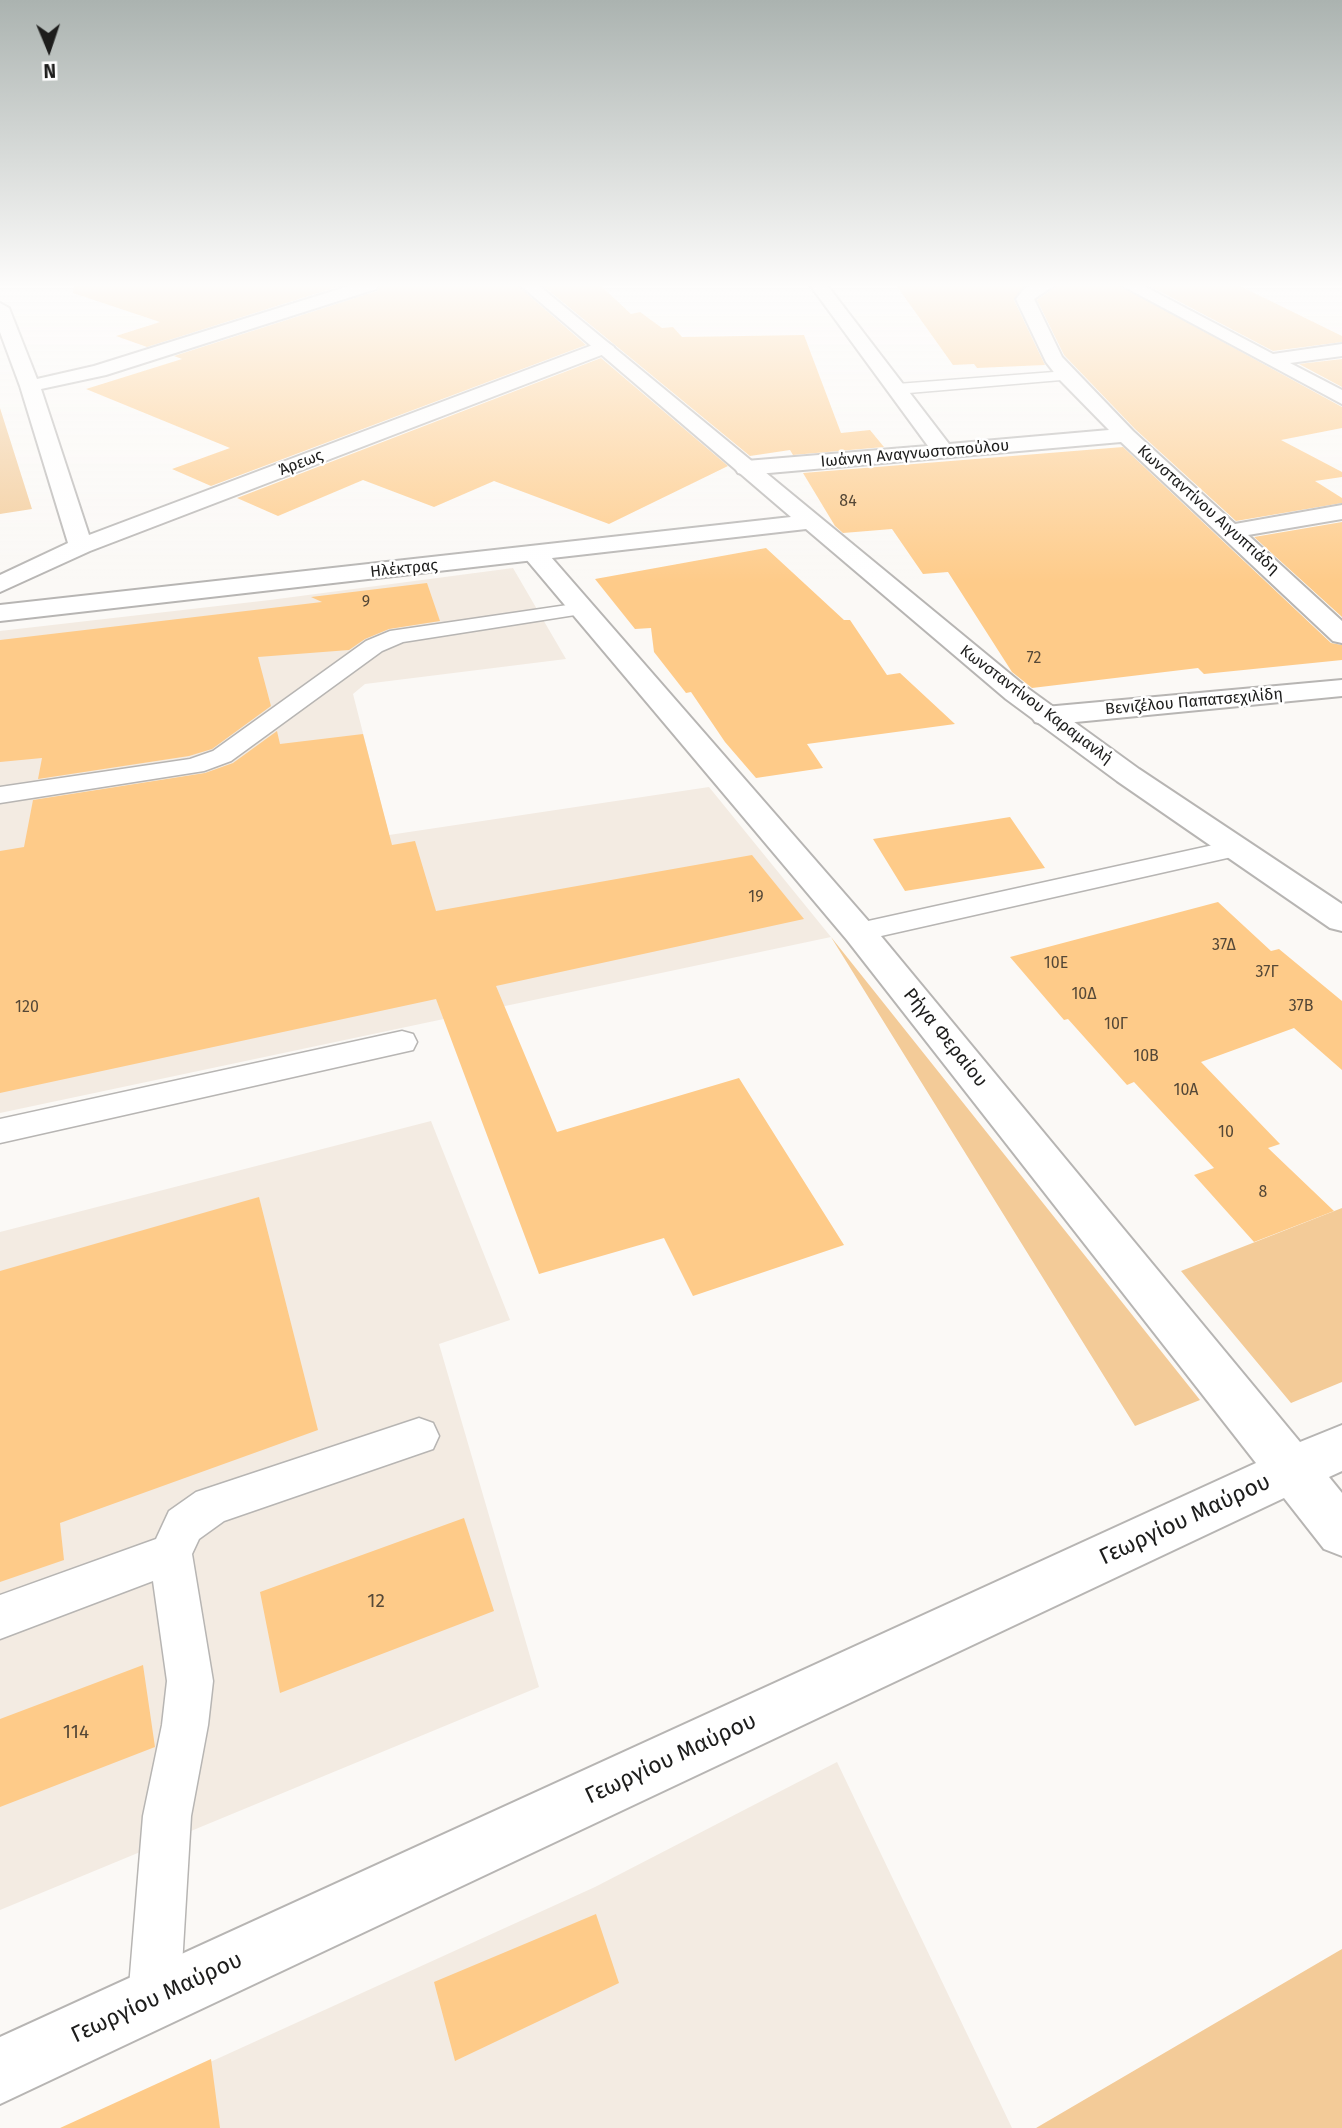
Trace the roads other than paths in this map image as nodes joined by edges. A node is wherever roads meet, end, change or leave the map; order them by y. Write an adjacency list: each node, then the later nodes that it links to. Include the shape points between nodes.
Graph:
1 (38, 384): 8 (street)
2 (507, 384): 17 (street, Άρεως)
3 (648, 384): 13 (street, Κωνσταντίνου Καραμανλή)
4 (893, 384): 9 (street)
5 (958, 384): 9 (lane)
6 (1075, 384): 11 (street, Κωνσταντίνου Αιγυπτιάδη)
7 (1316, 384): 10 (street)
8 (30, 386): 17 (street)
9 (897, 389): 12 (street)
10 (1342, 398)
11 (1126, 435): 12 (street, Ιωάννη Αναγνωστοπούλου); 16 (street, Κωνσταντίνου Αιγυπτιάδη)
12 (944, 452): 13 (street, Ιωάννη Αναγνωστοπούλου)
13 (746, 468): 15 (street, Κωνσταντίνου Καραμανλή)
14 (1342, 512): 16 (street)
15 (808, 522): 18 (street, Ηλέκτρας); 24 (street, Κωνσταντίνου Καραμανλή)
16 (1233, 531): 22 (street, Κωνσταντίνου Αιγυπτιάδη)
17 (81, 546): 19 (street, Άρεως)
18 (535, 554): 20 (street, Ρήγα Φεραίου); 21 (street, Ηλέκτρας)
19 (0, 584)
20 (581, 609): 25 (lane, via 398,636 374,646 222,756 195,766); 28 (street, Ρήγα Φεραίου)
21 (0, 612)
22 (1342, 635)
23 (1342, 688): 24 (street, Βενιζέλου Παπατσεχιλίδη)
24 (1045, 716): 26 (street, Κωνσταντίνου Καραμανλή)
25 (0, 795)
26 (1236, 848): 27 (street, Κωνσταντίνου Καραμανλή); 28 (lane)
27 (1342, 920)
28 (859, 932): 33 (street, Ρήγα Φεραίου)
29 (402, 1042): 30 (lane)
30 (0, 1131)
31 (419, 1436): 35 (lane, via 211,1506 184,1525)
32 (1342, 1447): 33 (street, Γεωργίου Μαύρου)
33 (1292, 1471): 34 (street, Ρήγα Φεραίου); 37 (street, Γεωργίου Μαύρου)
34 (1342, 1532)
35 (171, 1554): 36 (lane); 37 (lane, via 190,1681 167,1816)
36 (0, 1617)
37 (154, 1998): 38 (street, Γεωργίου Μαύρου)
38 (0, 2071)

